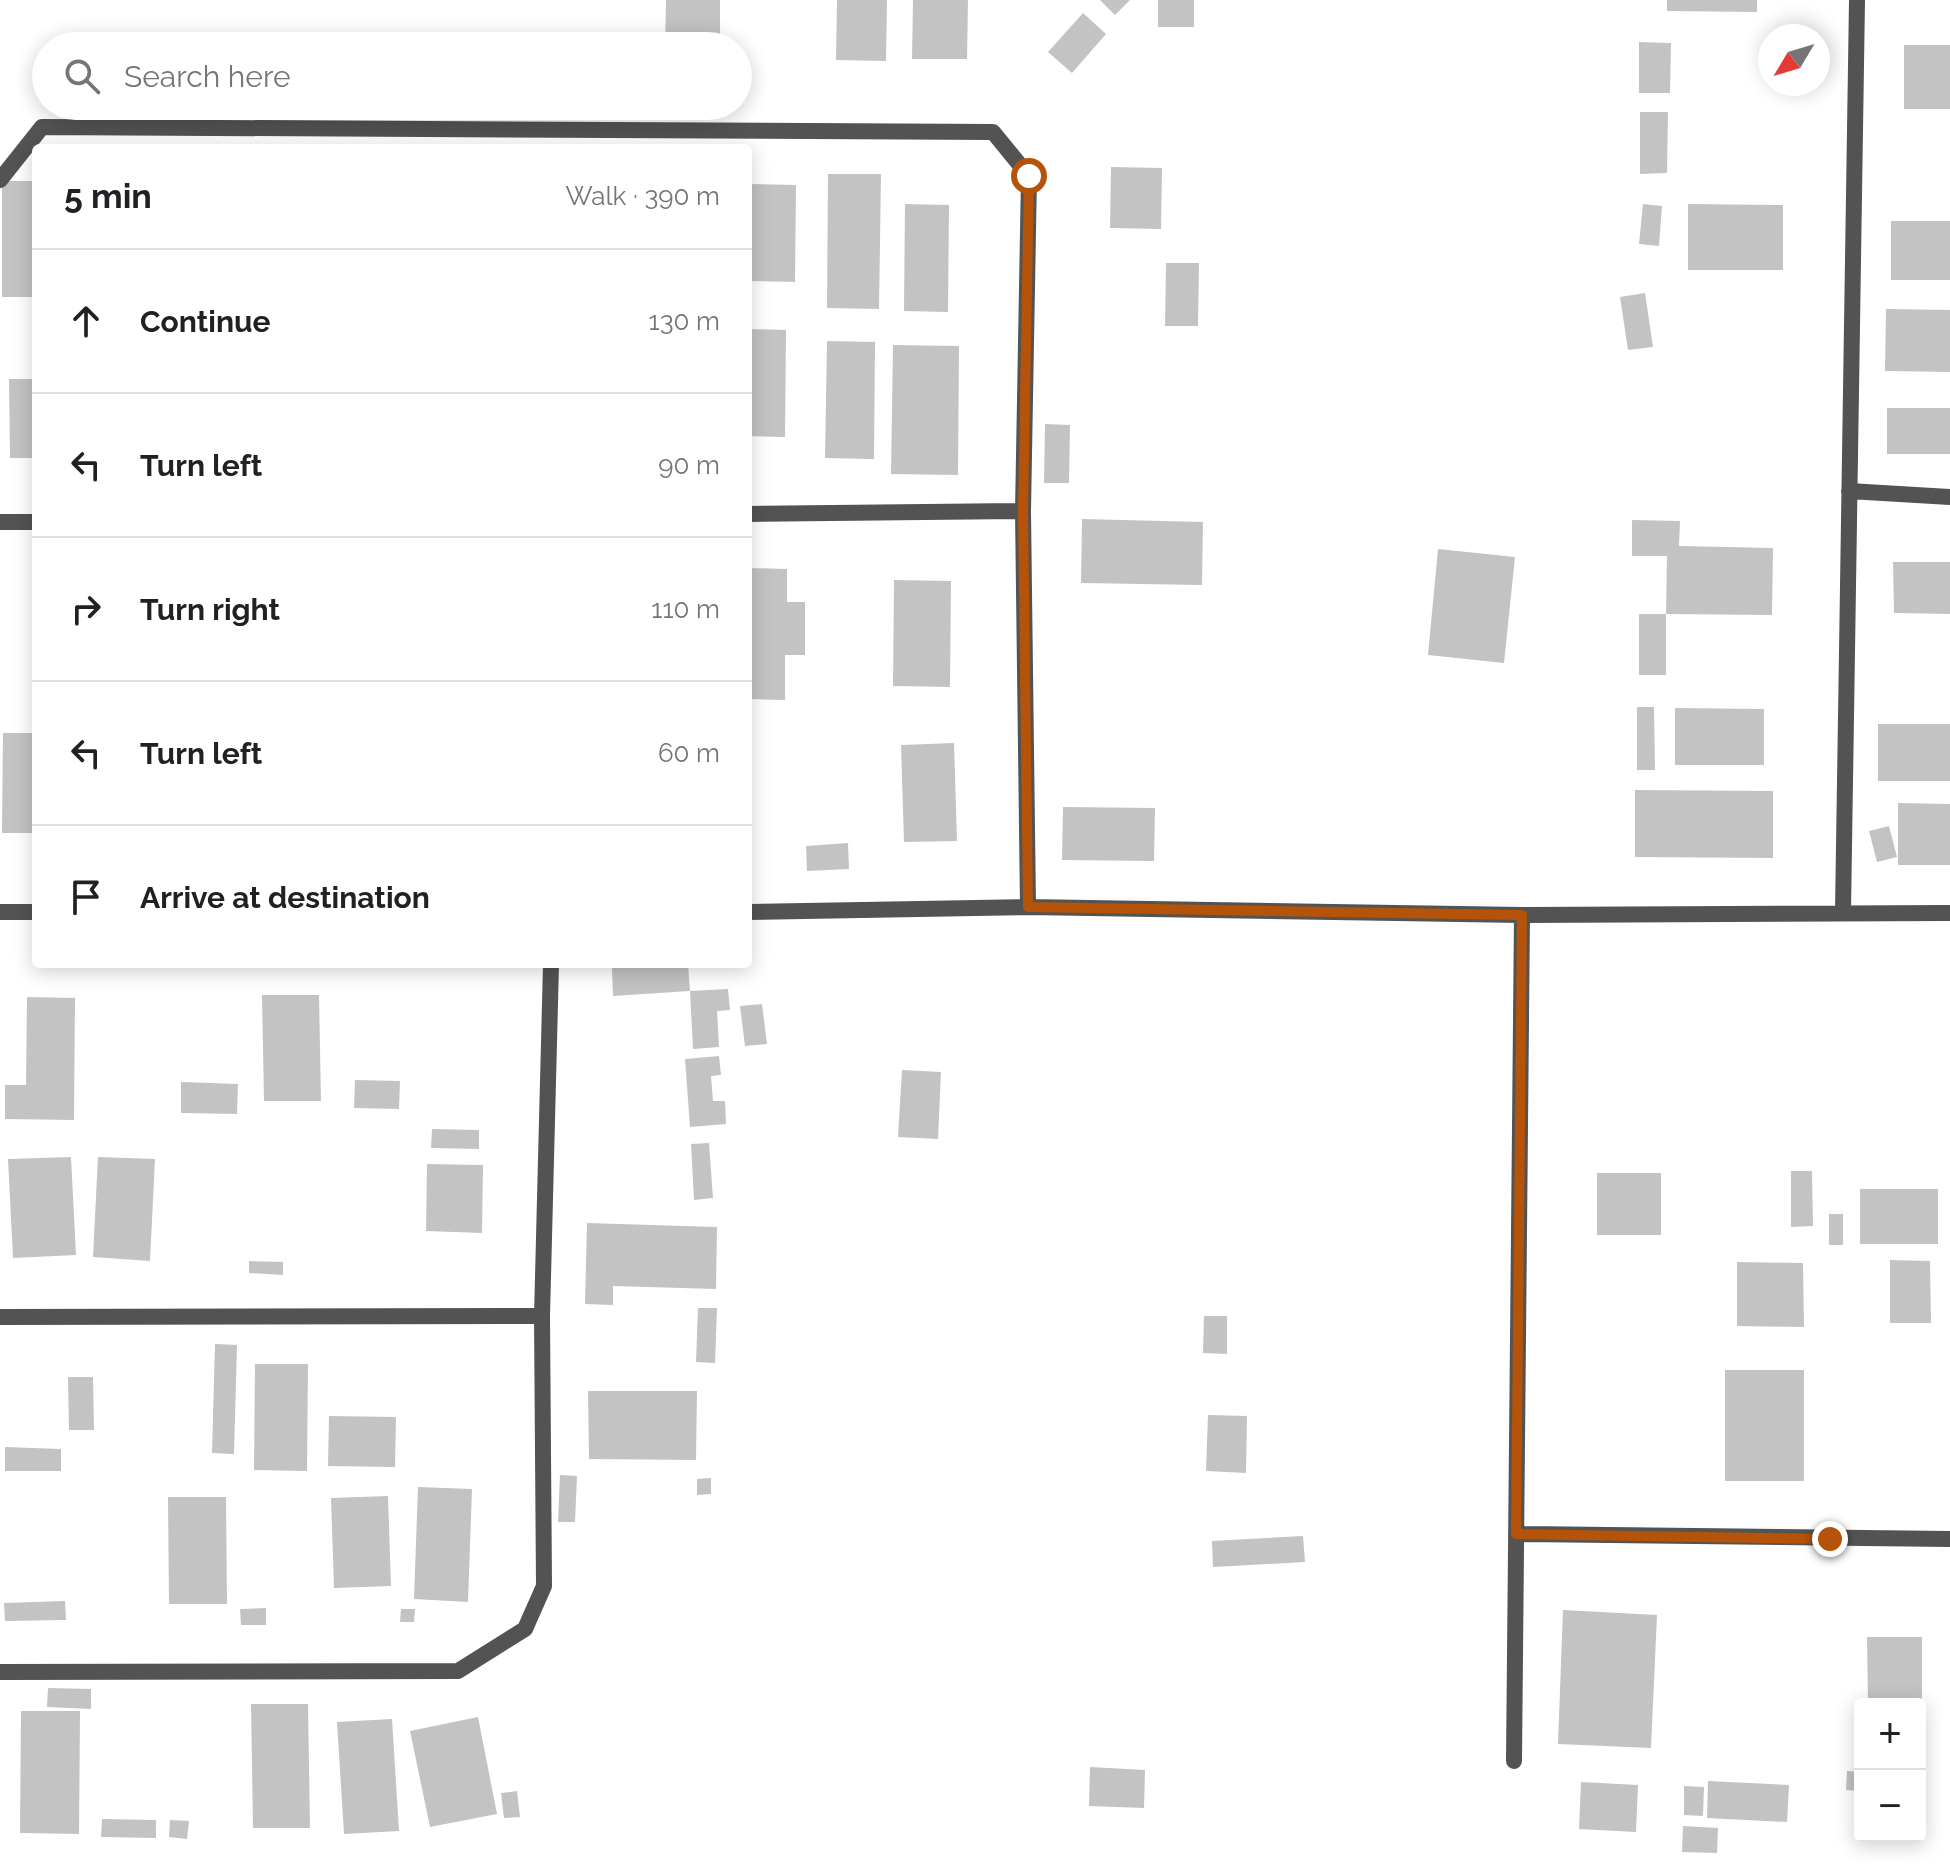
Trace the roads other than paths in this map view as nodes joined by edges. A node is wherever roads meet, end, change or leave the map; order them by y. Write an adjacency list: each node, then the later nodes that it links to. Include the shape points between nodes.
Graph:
1 (1857, 0): 3 (street)
2 (0, 180): 5 (street, via 42,127 993,132 1029,176)
3 (1849, 491): 4 (street); 13 (street)
4 (1950, 497)
5 (1023, 511): 6 (street); 9 (street)
6 (752, 514)
7 (0, 522): 8 (street)
8 (32, 522)
9 (1028, 907): 12 (street); 15 (street)
10 (0, 912): 11 (street)
11 (32, 912)
12 (752, 912)
13 (1843, 912): 14 (street); 15 (street)
14 (1950, 913)
15 (1522, 915): 19 (street)
16 (551, 968): 17 (street)
17 (542, 1316): 18 (street); 21 (street, via 544,1586 525,1629 458,1671)
18 (0, 1317)
19 (1516, 1534): 20 (street); 22 (street)
20 (1950, 1539)
21 (0, 1672)
22 (1514, 1761)

